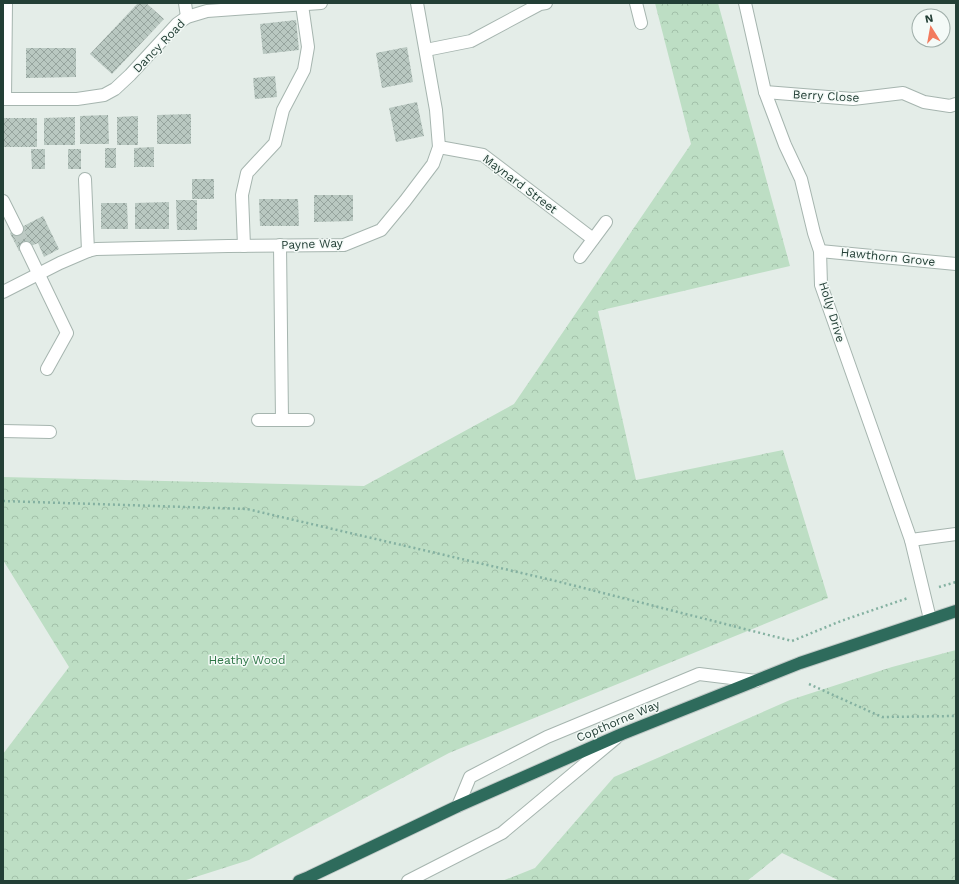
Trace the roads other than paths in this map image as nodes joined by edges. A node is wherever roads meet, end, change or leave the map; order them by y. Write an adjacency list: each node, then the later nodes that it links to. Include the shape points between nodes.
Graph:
1 (6, 3): 13 (street)
2 (185, 3): 9 (street)
3 (321, 3): 8 (street, Dancy Road)
4 (417, 3): 11 (street, Payne Way)
5 (546, 3): 11 (street, via 471,41)
6 (636, 3): 10 (street)
7 (745, 3): 12 (street, Holly Drive)
8 (302, 5): 9 (street, Dancy Road, via 207,11); 22 (street, via 308,47 304,70 283,110 275,143 247,173 242,195)
9 (187, 17): 13 (street, Dancy Road, via 130,75 104,95 77,99)
10 (640, 23)
11 (426, 50): 15 (street, Payne Way)
12 (765, 92): 14 (street, Berry Close, via 853,99 903,92 924,102 950,106); 25 (street, Holly Drive, via 801,179)
13 (4, 99)
14 (956, 104)
15 (439, 147): 20 (street, Maynard Street, via 483,154); 21 (street, Payne Way, via 433,164 381,230 344,245)
16 (85, 179): 24 (street)
17 (3, 201): 19 (street)
18 (606, 222): 20 (street)
19 (17, 229)
20 (593, 239): 26 (street)
21 (280, 245): 22 (street, Payne Way); 32 (street)
22 (244, 246): 24 (street, Payne Way)
23 (26, 248): 28 (street)
24 (88, 251): 28 (street, Payne Way)
25 (820, 251): 27 (street, Hawthorn Grove); 37 (street, Holly Drive, via 821,285)
26 (580, 257)
27 (956, 264)
28 (39, 274): 29 (street, Payne Way); 30 (street, via 67,333)
29 (3, 292)
30 (47, 369)
31 (258, 420): 32 (street)
32 (282, 420): 33 (street)
33 (308, 420)
34 (3, 431): 35 (street)
35 (50, 432)
36 (956, 534): 37 (street)
37 (911, 540): 39 (street, Holly Drive)
38 (956, 611): 39 (highway, Copthorne Way)
39 (930, 619): 40 (highway, Copthorne Way)
40 (756, 681): 41 (highway, Copthorne Way); 42 (street, via 699,674 547,737 470,777)
41 (622, 734): 42 (highway, Copthorne Way); 44 (street, via 502,833)
42 (458, 806): 43 (highway, Copthorne Way)
43 (299, 881)
44 (408, 881)

